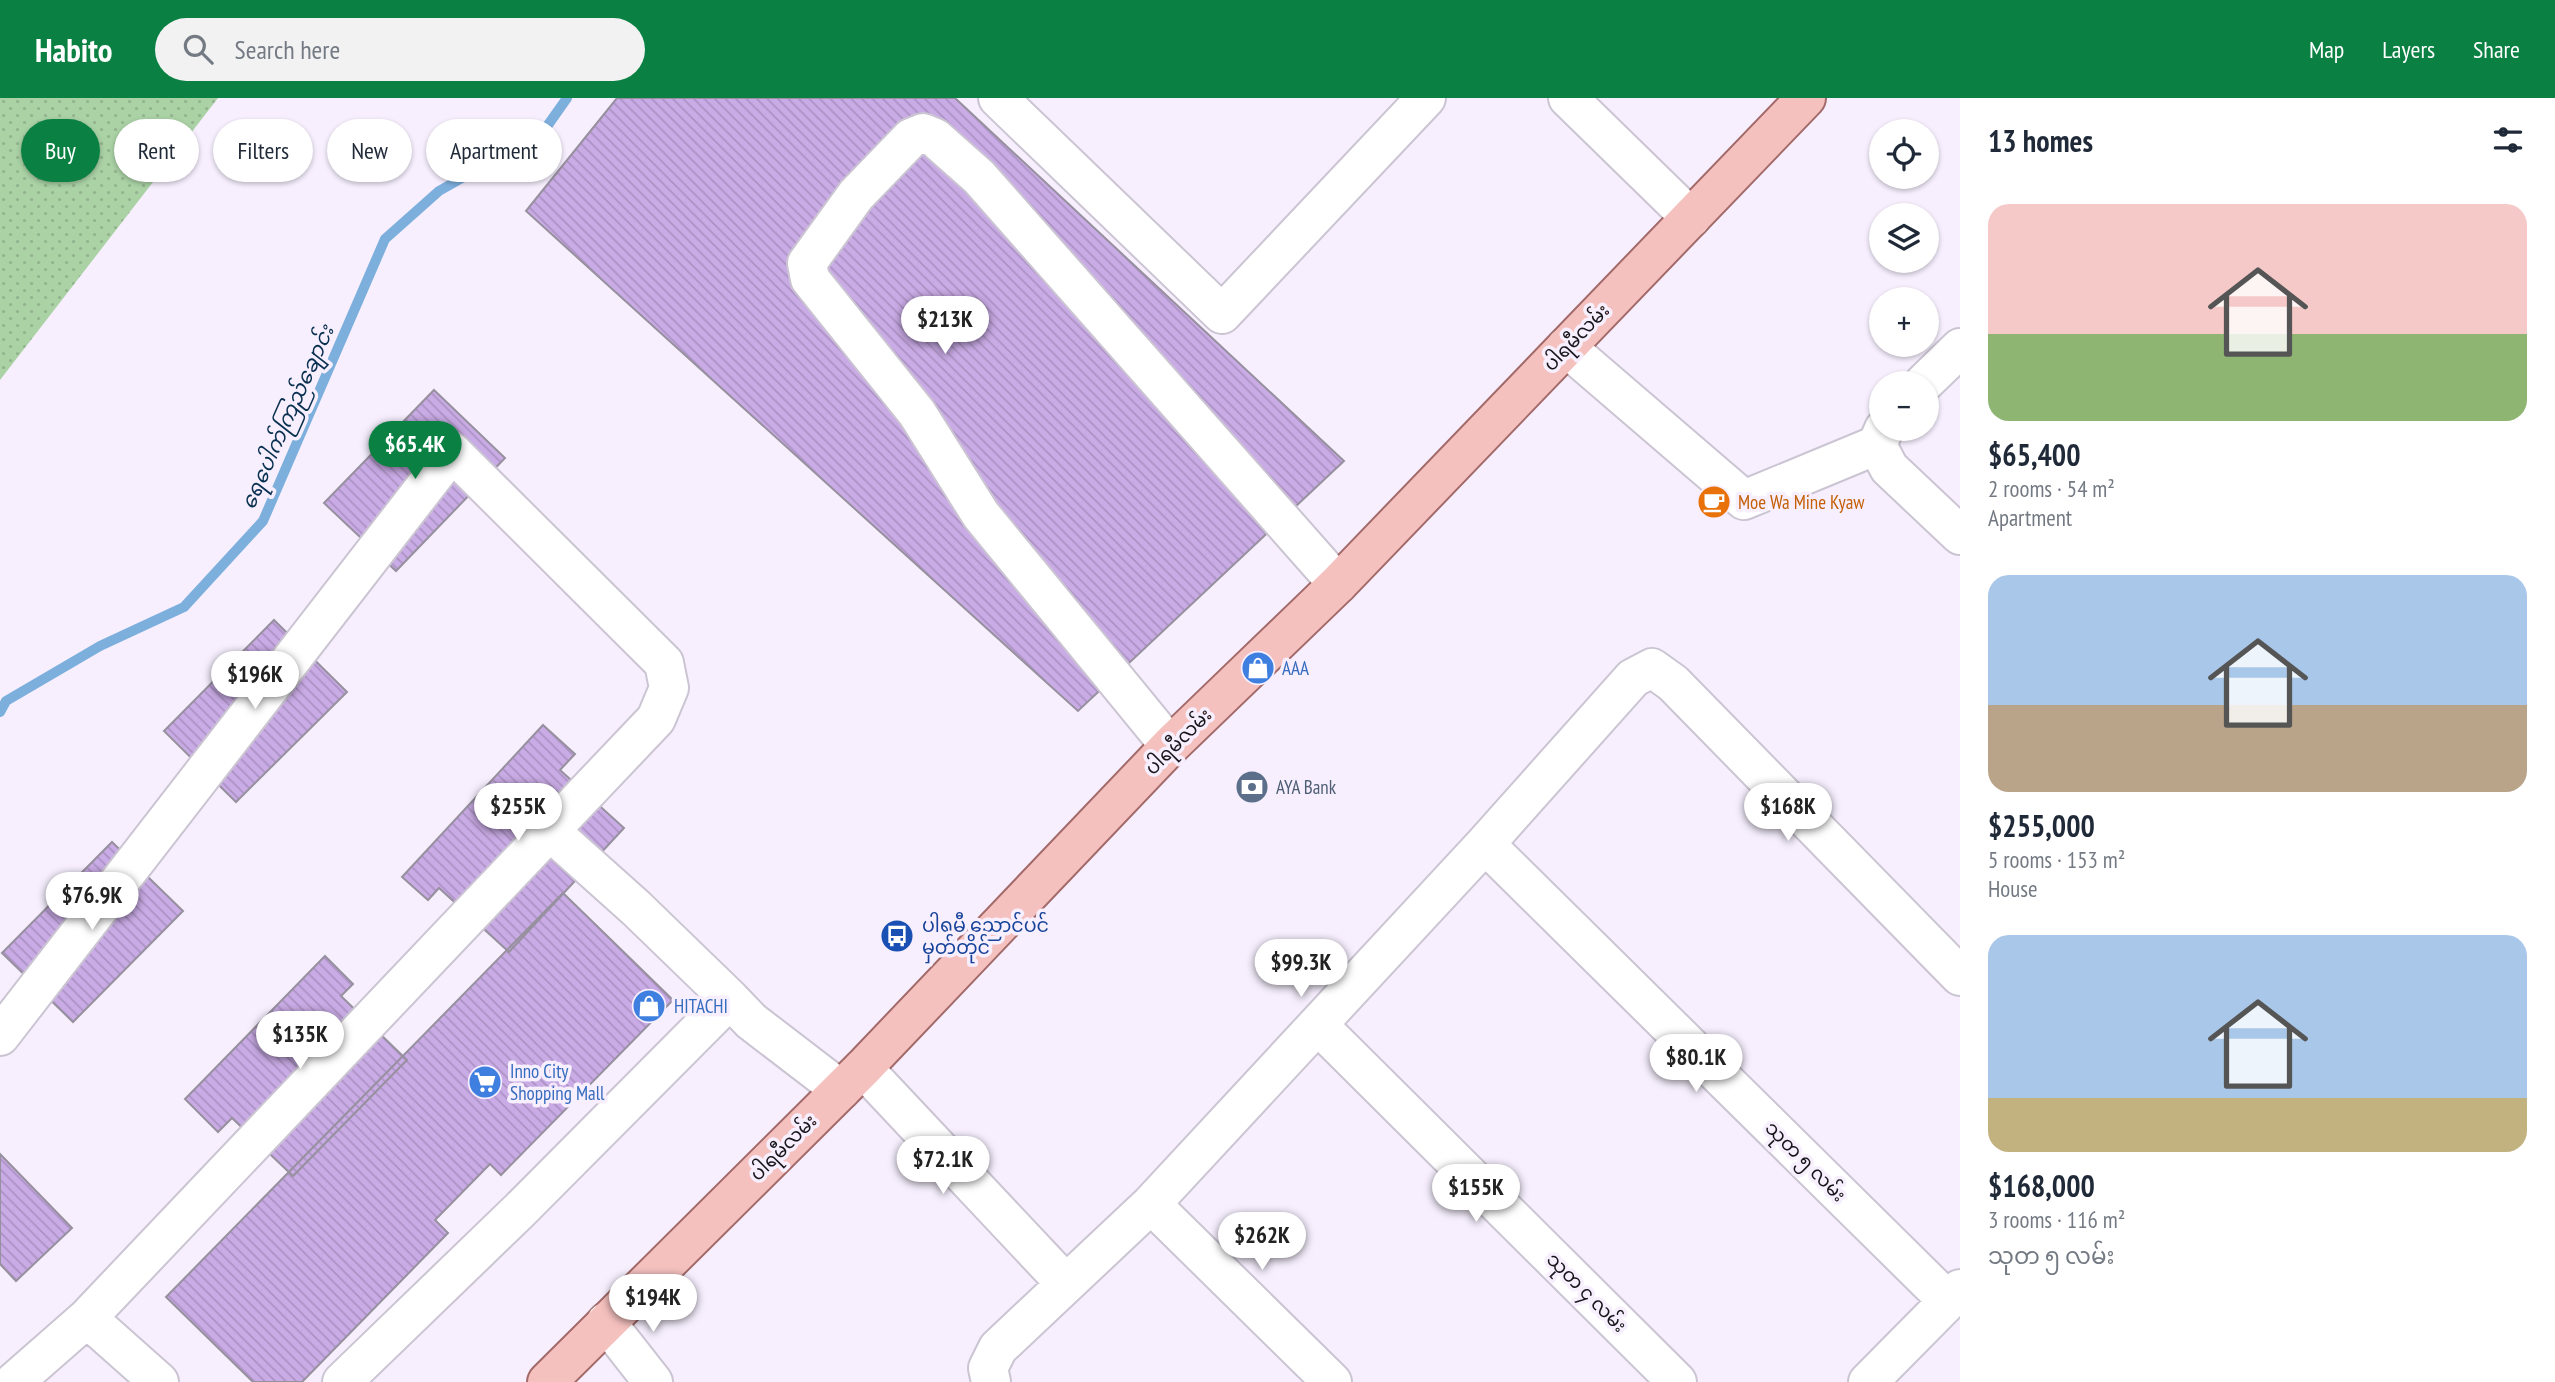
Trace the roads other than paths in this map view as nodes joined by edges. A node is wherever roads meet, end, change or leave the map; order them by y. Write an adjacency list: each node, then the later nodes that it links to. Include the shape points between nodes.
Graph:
1 (998, 98): 2 (street, via 1222,314)
2 (1426, 98)
3 (1568, 98): 5 (street)
4 (1806, 98): 5 (main road, ပါရမီလမ်း)
5 (1691, 218): 6 (main road, ပါရမီလမ်း)
6 (1566, 347): 9 (street, via 1744,500); 12 (main road, ပါရမီလမ်း)
7 (1960, 348): 8 (street)
8 (1936, 371)
9 (1871, 441)
10 (1881, 441): 11 (street, via 1889,468)
11 (1960, 535)
12 (1338, 584): 13 (main road, ပါရမီလမ်း); 13 (street, via 979,177 935,138 923,133 911,138 856,195 807,262 810,279 917,413 981,515)
13 (1170, 746): 20 (main road, ပါရမီလမ်း)
14 (550, 831): 17 (street); 19 (street, via 656,719 669,688 663,663 452,452); 24 (street)
15 (1485, 844): 16 (street, via 1633,678 1652,668 1673,683); 18 (street); 23 (street, သုတ ၅ လမ်း)
16 (1960, 976)
17 (730, 999): 20 (street, via 751,1021); 28 (street)
18 (1318, 1024): 21 (street); 33 (street, သုတ ၄ လမ်း)
19 (0, 1036)
20 (852, 1079): 22 (street); 25 (main road, ပါရမီလမ်း)
21 (1151, 1204): 22 (street); 32 (street)
22 (1066, 1284): 31 (street, via 998,1348 988,1368)
23 (1954, 1295): 34 (street)
24 (86, 1318): 26 (street); 27 (street)
25 (606, 1322): 29 (main road, ပါရမီလမ်း); 30 (street)
26 (14, 1382)
27 (159, 1382)
28 (342, 1382)
29 (547, 1382)
30 (653, 1382)
31 (991, 1382)
32 (1332, 1382)
33 (1677, 1382)
34 (1868, 1382)

